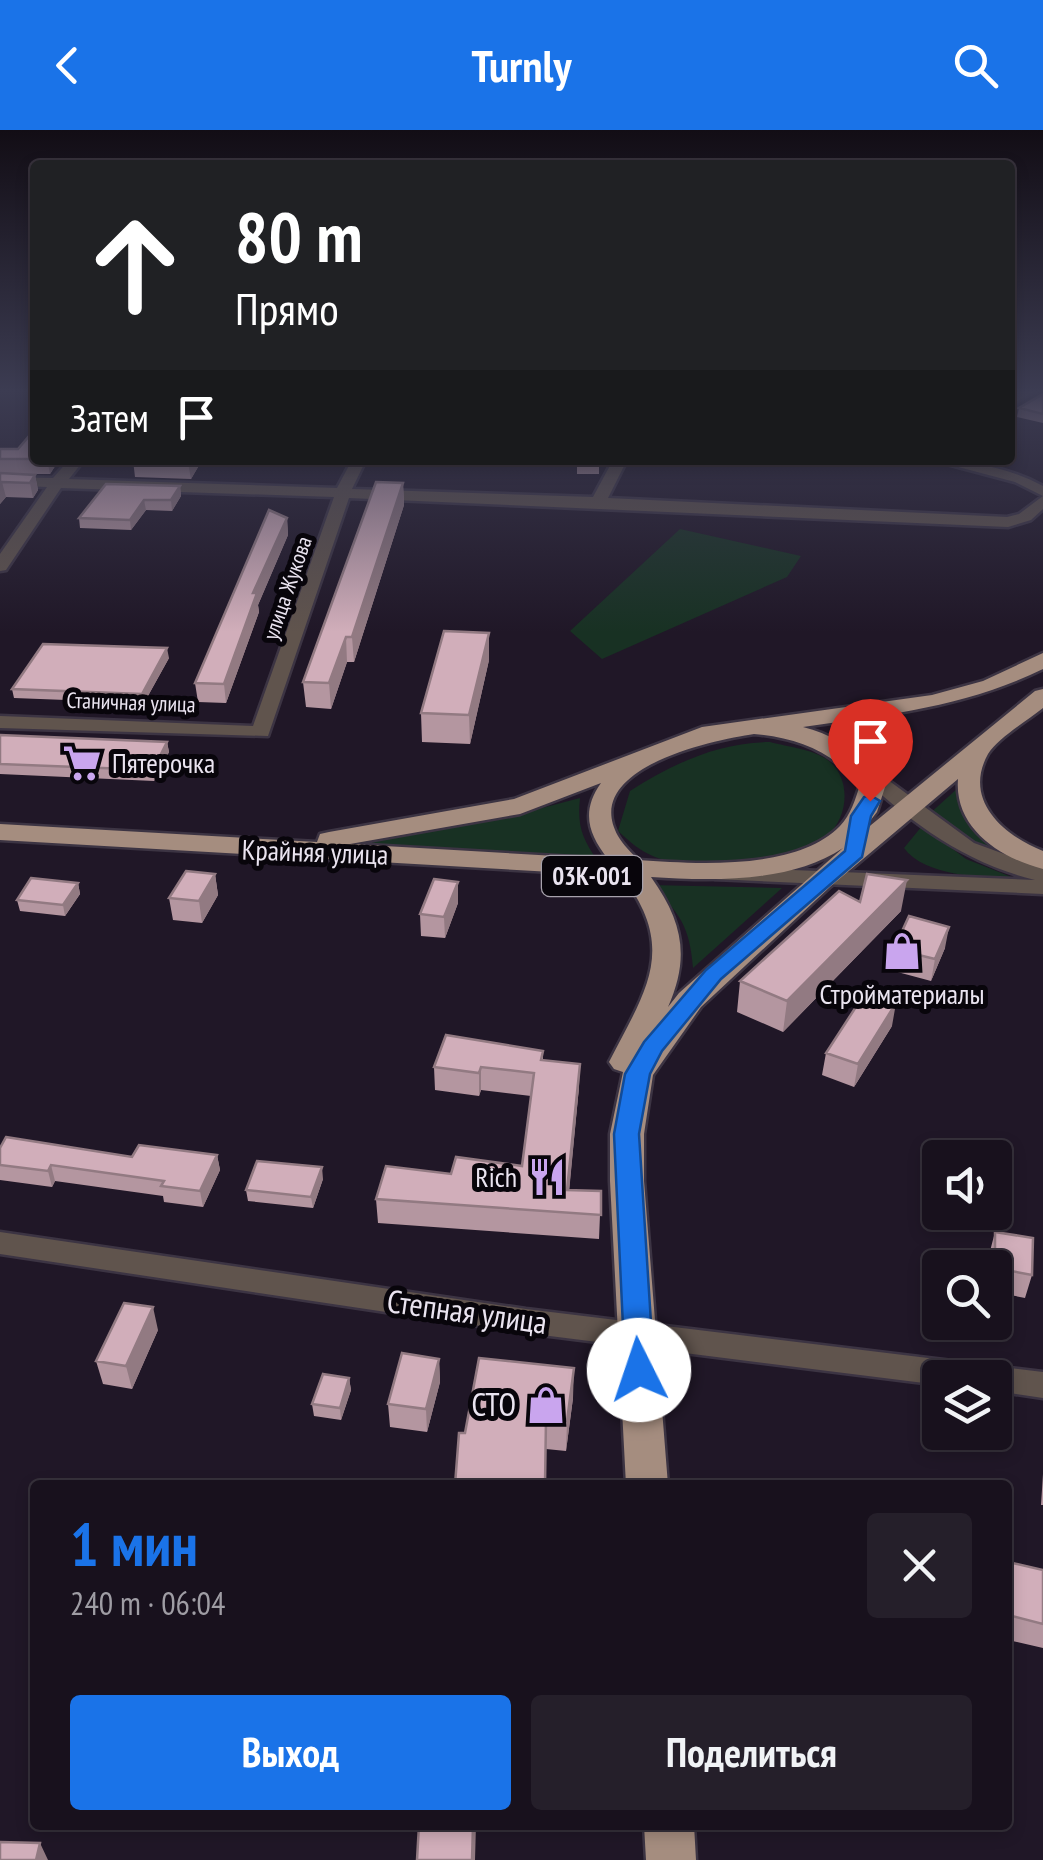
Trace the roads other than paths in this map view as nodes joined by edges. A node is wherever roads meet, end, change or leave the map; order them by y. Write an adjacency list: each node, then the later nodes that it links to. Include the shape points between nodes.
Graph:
1 (68, 471): 6 (street)
2 (353, 471): 7 (street, улица Жукова)
3 (614, 471): 10 (street)
4 (987, 471): 8 (street)
5 (0, 481): 6 (street)
6 (57, 483): 7 (street); 11 (street)
7 (344, 492): 10 (street); 16 (street, улица Жукова)
8 (1043, 492)
9 (1043, 500): 10 (street, via 1008,522)
10 (598, 502)
11 (0, 566)
12 (1043, 660): 15 (main road, 03К-001, via 992,686 934,702)
13 (1043, 696): 17 (main road, 03К-001)
14 (0, 722): 16 (street, Станичная улица)
15 (744, 726): 18 (main road, 03К-001, via 810,735); 19 (main road, 03К-001, via 692,737)
16 (261, 732)
17 (977, 752): 20 (main road, 03К-001); 26 (main road, via 967,778 976,816 1010,845)
18 (850, 755): 20 (street, 03К-001); 21 (main road, via 873,784)
19 (636, 761): 23 (main road, 03К-001, via 550,798 481,814 320,841); 27 (main road, 03К-001, via 600,805 604,836)
20 (908, 808): 24 (main road, 03К-001); 29 (street, 03К-001, via 985,860)
21 (861, 816): 24 (main road); 28 (main road, via 828,848 784,864)
22 (0, 832): 23 (main road, Крайняя улица)
23 (216, 848): 25 (main road, Крайняя улица / 03К-001)
24 (855, 853): 30 (main road, 03К-001)
25 (518, 860): 27 (main road, Крайняя улица / 03К-001); 32 (main road, 03К-001, via 613,882)
26 (1043, 861)
27 (630, 868): 28 (main road, 03К-001); 32 (main road, 03К-001)
28 (680, 871): 30 (street, 03К-001)
29 (1043, 875)
30 (821, 880): 31 (street, 03К-001); 33 (main road, 03К-001, via 690,1000 652,1048)
31 (1043, 887)
32 (658, 912): 33 (main road, 03К-001, via 670,943 665,976 625,1062)
33 (630, 1105): 35 (main road, 03К-001, via 627,1181)
34 (0, 1243): 35 (street, Степная улица)
35 (637, 1332): 36 (street, Степная улица); 39 (main road, 03К-001)
36 (922, 1369)
37 (1012, 1380): 38 (street, Степная улица)
38 (1043, 1385)
39 (647, 1480)
40 (668, 1830): 41 (main road)
41 (671, 1860)

